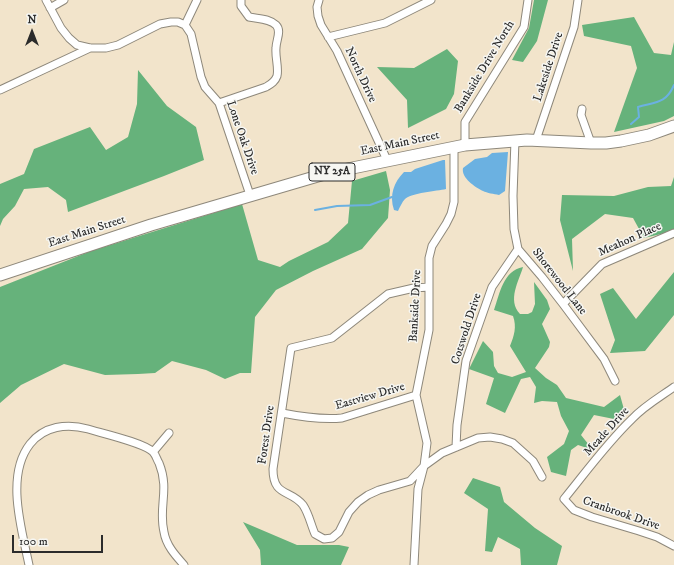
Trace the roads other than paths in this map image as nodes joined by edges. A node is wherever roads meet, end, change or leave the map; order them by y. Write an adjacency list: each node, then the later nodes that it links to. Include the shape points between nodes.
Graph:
1 (46, 0): 9 (street)
2 (64, 0): 9 (street)
3 (197, 0): 10 (street)
4 (241, 0): 14 (street, via 241,6 249,17 270,21 279,31 276,78 266,87)
5 (319, 0): 11 (street, North Drive, via 318,16)
6 (431, 0): 11 (street, via 385,23)
7 (528, 0): 20 (street, Bankside Drive North, via 524,27 465,122)
8 (578, 0): 18 (street, Lakeside Drive, via 574,27)
9 (50, 8): 12 (street, via 68,38 77,45)
10 (185, 25): 12 (street, via 178,22 160,24 118,45); 14 (street, Lone Oak Drive, via 191,34 205,86)
11 (328, 37): 21 (street, North Drive, via 337,51)
12 (90, 48): 13 (street)
13 (0, 90)
14 (219, 103): 22 (street, Lone Oak Drive)
15 (582, 108): 19 (street, via 580,115)
16 (674, 126): 19 (main road, East Main Street / NY 25A, via 621,141)
17 (515, 140): 18 (main road, East Main Street / NY 25A); 20 (main road, East Main Street / NY 25A); 24 (street, Shorewood Lane, via 513,196 514,229)
18 (536, 140): 19 (main road, East Main Street / NY 25A)
19 (591, 143)
20 (459, 146): 21 (main road, East Main Street / NY 25A); 26 (street, Bankside Drive, via 454,202 451,214 432,246 429,258)
21 (386, 160): 22 (main road, East Main Street / NY 25A)
22 (250, 195): 25 (main road, East Main Street / NY 25A)
23 (674, 233): 27 (street, Meahon Place, via 602,264)
24 (518, 249): 27 (street, Shorewood Lane); 33 (street, Cotswold Drive, via 492,287 466,361)
25 (0, 275)
26 (429, 287): 30 (street, Bankside Drive, via 429,330); 31 (street, Forest Drive, via 388,294 332,338 291,348)
27 (563, 304): 28 (street, Shorewood Lane, via 604,359)
28 (615, 381)
29 (674, 387): 37 (street, Meade Drive, via 632,418)
30 (416, 395): 31 (street, Eastview Drive, via 342,418 317,419); 35 (street, Bankside Drive, via 427,443)
31 (282, 414): 35 (street, Forest Drive, via 273,479 277,488 303,505 315,534 324,539 332,538 340,532 358,502 379,490 410,481)
32 (169, 433): 34 (street)
33 (456, 447): 35 (street, Forest Drive); 36 (street, Forest Drive, via 478,438 502,439 524,451)
34 (153, 452): 39 (street, via 141,445 69,426 54,428 34,440 22,457 16,488); 40 (street, via 163,474 165,486 162,518 164,532 168,544)
35 (424, 466): 41 (street, Bankside Drive, via 418,489)
36 (542, 477)
37 (564, 499): 38 (street, Cranbrook Drive, via 574,510 639,531)
38 (674, 546)
39 (30, 565)
40 (184, 565)
41 (414, 565)

